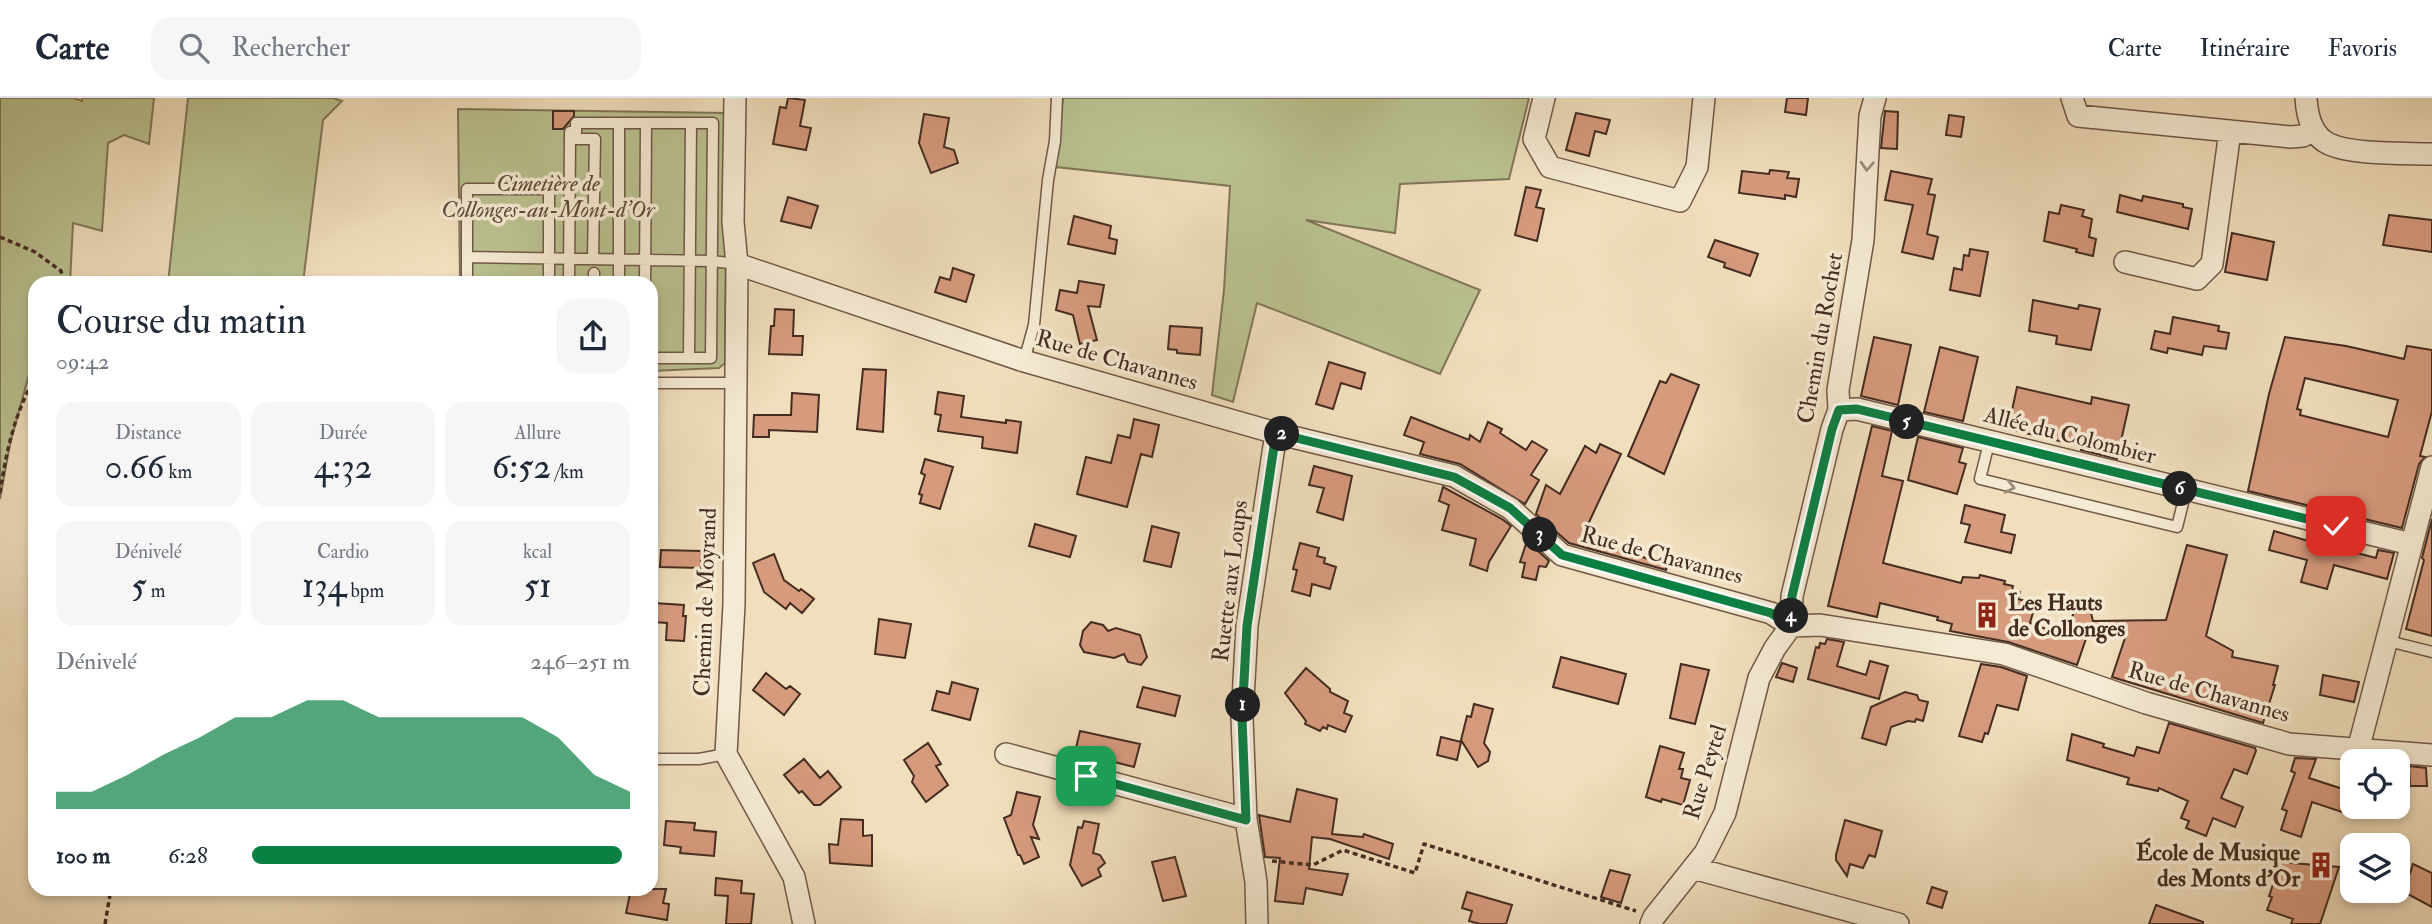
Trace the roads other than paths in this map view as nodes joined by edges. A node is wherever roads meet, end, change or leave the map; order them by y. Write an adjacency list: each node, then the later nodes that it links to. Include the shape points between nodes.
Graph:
1 (735, 98): 24 (street, Chemin de Moyrand)
2 (1057, 98): 32 (lane, via 1034,325)
3 (1544, 98): 4 (street, via 1534,139 1550,167 1680,201 1697,167)
4 (1704, 98)
5 (1875, 98): 35 (street, Chemin du Rochet, one-way to 35, via 1863,240 1838,390)
6 (2072, 98): 12 (street, via 2078,116)
7 (2306, 98): 11 (street)
8 (619, 123): 9 (lane); 13 (lane, via 576,123); 19 (lane)
9 (646, 123): 10 (lane); 20 (lane)
10 (691, 123): 21 (lane); 22 (lane, via 713,123)
11 (2314, 130): 12 (street, via 2290,137); 14 (street, via 2328,144 2353,150)
12 (2230, 131): 23 (street, via 2212,264 2197,279)
13 (570, 139): 17 (lane); 18 (lane, via 595,139)
14 (2432, 154)
15 (467, 257): 16 (lane); 16 (lane, via 467,189 549,189); 25 (lane)
16 (549, 258): 17 (lane); 26 (lane)
17 (569, 259): 18 (lane); 27 (lane)
18 (593, 259): 19 (lane)
19 (619, 260): 20 (lane); 28 (lane)
20 (645, 260): 21 (lane); 29 (lane)
21 (690, 260): 22 (lane); 31 (lane)
22 (712, 261): 24 (lane); 31 (lane, via 711,358)
23 (2125, 262)
24 (737, 264): 32 (street, Rue de Chavannes); 34 (street, Chemin de Moyrand)
25 (467, 276)
26 (549, 276)
27 (569, 276)
28 (619, 276)
29 (645, 276)
30 (658, 358): 31 (lane)
31 (689, 358)
32 (1024, 360): 36 (street, Rue de Chavannes)
33 (658, 383): 34 (lane)
34 (736, 383): 46 (street, Chemin de Moyrand, via 734,604)
35 (1839, 410): 37 (street, Allée du Colombier, via 1857,409); 41 (street, Chemin du Rochet, via 1792,596)
36 (1276, 433): 41 (street, Rue de Chavannes, via 1454,477 1510,508 1562,555 1771,613); 51 (street, Ruette aux Loups, via 1247,626 1242,718)
37 (1989, 443): 39 (street, Allée du Colombier); 39 (lane, one-way to 39, via 1980,480 2177,527)
38 (2432, 467): 40 (street)
39 (2186, 491): 40 (street, Allée du Colombier)
40 (2411, 544): 42 (street)
41 (1791, 626): 44 (street, Rue de Chavannes, via 1820,625 2004,654 2146,703 2289,744); 52 (street, Rue Peytel, via 1759,678 1725,813)
42 (2388, 641): 43 (lane); 45 (street)
43 (2432, 652)
44 (2346, 749)
45 (2358, 749)
46 (726, 754): 50 (lane); 54 (street, via 793,877)
47 (1006, 754): 51 (street)
48 (2410, 754): 49 (street, Rue de Chavannes)
49 (2432, 755)
50 (658, 759)
51 (1246, 820): 55 (street, Ruette aux Loups)
52 (1693, 868): 53 (street, Rue Peytel); 56 (street)
53 (1653, 920)
54 (804, 924)
55 (1257, 924)
56 (1898, 924)

